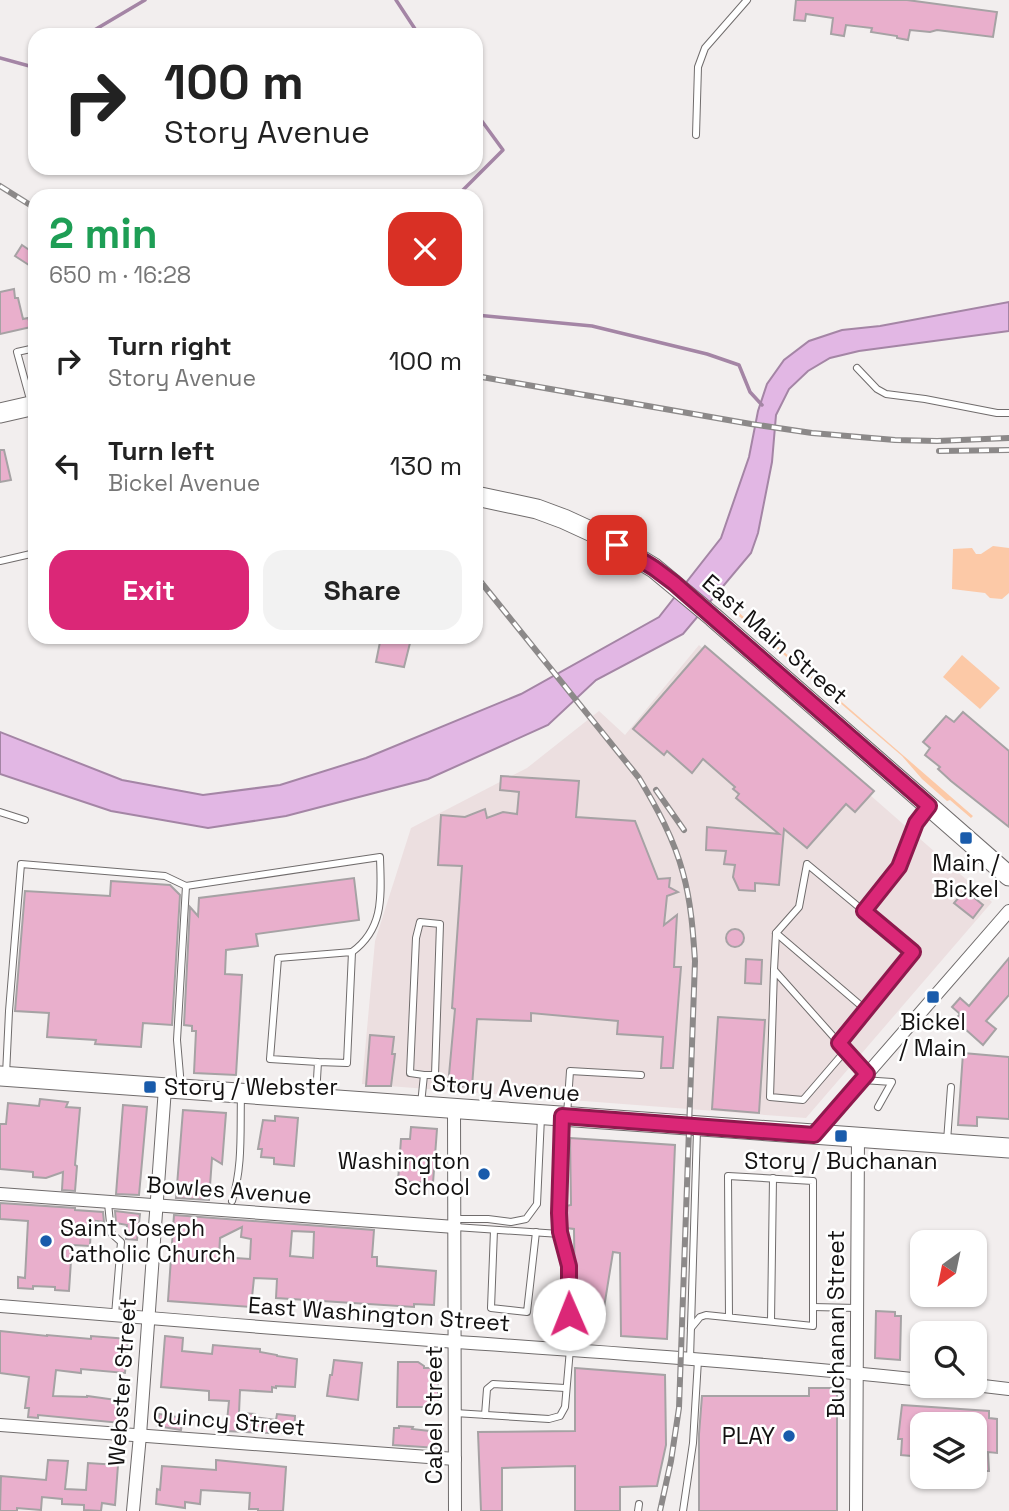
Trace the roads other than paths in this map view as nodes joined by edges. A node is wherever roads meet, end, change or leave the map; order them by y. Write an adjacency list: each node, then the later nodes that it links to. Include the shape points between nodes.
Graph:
1 (747, 0): 2 (lane, via 705,48 698,67)
2 (696, 135)
3 (28, 350): 5 (lane, via 17,352)
4 (857, 368): 9 (lane, via 886,394)
5 (26, 383): 6 (lane)
6 (28, 389)
7 (28, 406): 8 (main road)
8 (0, 413)
9 (1009, 413)
10 (483, 497): 13 (main road, East Main Street, via 564,519 633,554 674,583)
11 (28, 555): 12 (lane)
12 (0, 561)
13 (929, 806): 16 (main road, East Main Street); 18 (lane, via 916,823 899,867)
14 (0, 812): 15 (lane)
15 (25, 821)
16 (1009, 876)
17 (186, 886): 21 (lane, via 380,858 382,898 377,918 365,943); 29 (lane, via 165,876 21,864); 32 (lane)
18 (864, 911): 20 (lane, via 807,864 799,907); 23 (lane, via 913,952)
19 (1009, 911): 30 (street)
20 (776, 933): 22 (lane); 23 (lane)
21 (352, 952): 26 (lane, via 347,1063); 26 (lane, via 278,958 270,1059)
22 (775, 970): 24 (lane); 25 (lane, via 770,1097 803,1100)
23 (866, 1010): 24 (lane)
24 (839, 1043): 25 (lane)
25 (846, 1050): 30 (lane)
26 (318, 1062): 34 (lane)
27 (424, 1075): 27 (lane, via 411,1073 419,922 440,924 435,1075); 35 (lane)
28 (641, 1075): 39 (lane, via 570,1071)
29 (1, 1077): 32 (main road, Story Avenue)
30 (864, 1077): 36 (lane, via 892,1082); 41 (street)
31 (951, 1087): 43 (lane)
32 (173, 1088): 33 (main road, Story Avenue); 49 (street, Webster Street)
33 (242, 1093): 34 (main road, Story Avenue); 47 (lane, via 241,1145)
34 (316, 1098): 35 (main road, Story Avenue)
35 (421, 1106): 37 (main road, Story Avenue)
36 (878, 1107)
37 (454, 1109): 38 (main road, Story Avenue); 50 (street, Cabel Street)
38 (541, 1115): 39 (main road, Story Avenue); 50 (lane, via 537,1204 526,1219)
39 (564, 1117): 40 (main road, Story Avenue); 53 (lane)
40 (697, 1126): 41 (main road, Story Avenue); 61 (lane)
41 (814, 1135): 42 (main road, Story Avenue)
42 (858, 1137): 43 (main road, Story Avenue); 56 (street, Buchanan Street)
43 (947, 1143): 44 (main road, Story Avenue)
44 (1009, 1148)
45 (774, 1178): 55 (lane, via 813,1181); 58 (lane, via 728,1176); 60 (lane)
46 (0, 1194): 48 (street, Bowles Avenue)
47 (232, 1201)
48 (108, 1203): 49 (street, Bowles Avenue); 57 (lane, via 111,1233 121,1242)
49 (157, 1205): 50 (street, Bowles Avenue); 59 (street, Webster Street)
50 (455, 1223): 51 (lane); 62 (street, Cabel Street)
51 (494, 1230): 52 (lane); 52 (lane, via 491,1308 527,1312)
52 (536, 1232): 53 (lane)
53 (560, 1234): 63 (lane, via 569,1266)
54 (0, 1306): 57 (street, East Washington Street)
55 (813, 1307): 56 (lane); 60 (lane, via 813,1326)
56 (857, 1308): 65 (street, Buchanan Street)
57 (115, 1315): 59 (street, East Washington Street)
58 (729, 1317): 60 (lane); 61 (lane, via 706,1315)
59 (149, 1318): 62 (street, East Washington Street); 73 (street, Webster Street)
60 (771, 1321)
61 (691, 1328): 64 (lane)
62 (455, 1342): 63 (street, East Washington Street); 70 (street, Cabel Street)
63 (569, 1349): 64 (street, East Washington Street); 68 (lane)
64 (694, 1359): 65 (street, East Washington Street); 77 (lane, via 694,1443)
65 (857, 1373): 66 (street, East Washington Street); 78 (street, Buchanan Street)
66 (910, 1379)
67 (987, 1386): 69 (street)
68 (565, 1388): 71 (lane, via 560,1416); 71 (lane, via 493,1384 487,1389)
69 (1009, 1389)
70 (455, 1413): 71 (lane); 74 (street, Cabel Street)
71 (485, 1415)
72 (0, 1425): 73 (street, Quincy Street)
73 (140, 1434): 74 (street, Quincy Street); 75 (street, Webster Street)
74 (455, 1460): 76 (street, Cabel Street)
75 (133, 1511)
76 (455, 1511)
77 (683, 1511)
78 (856, 1511)

